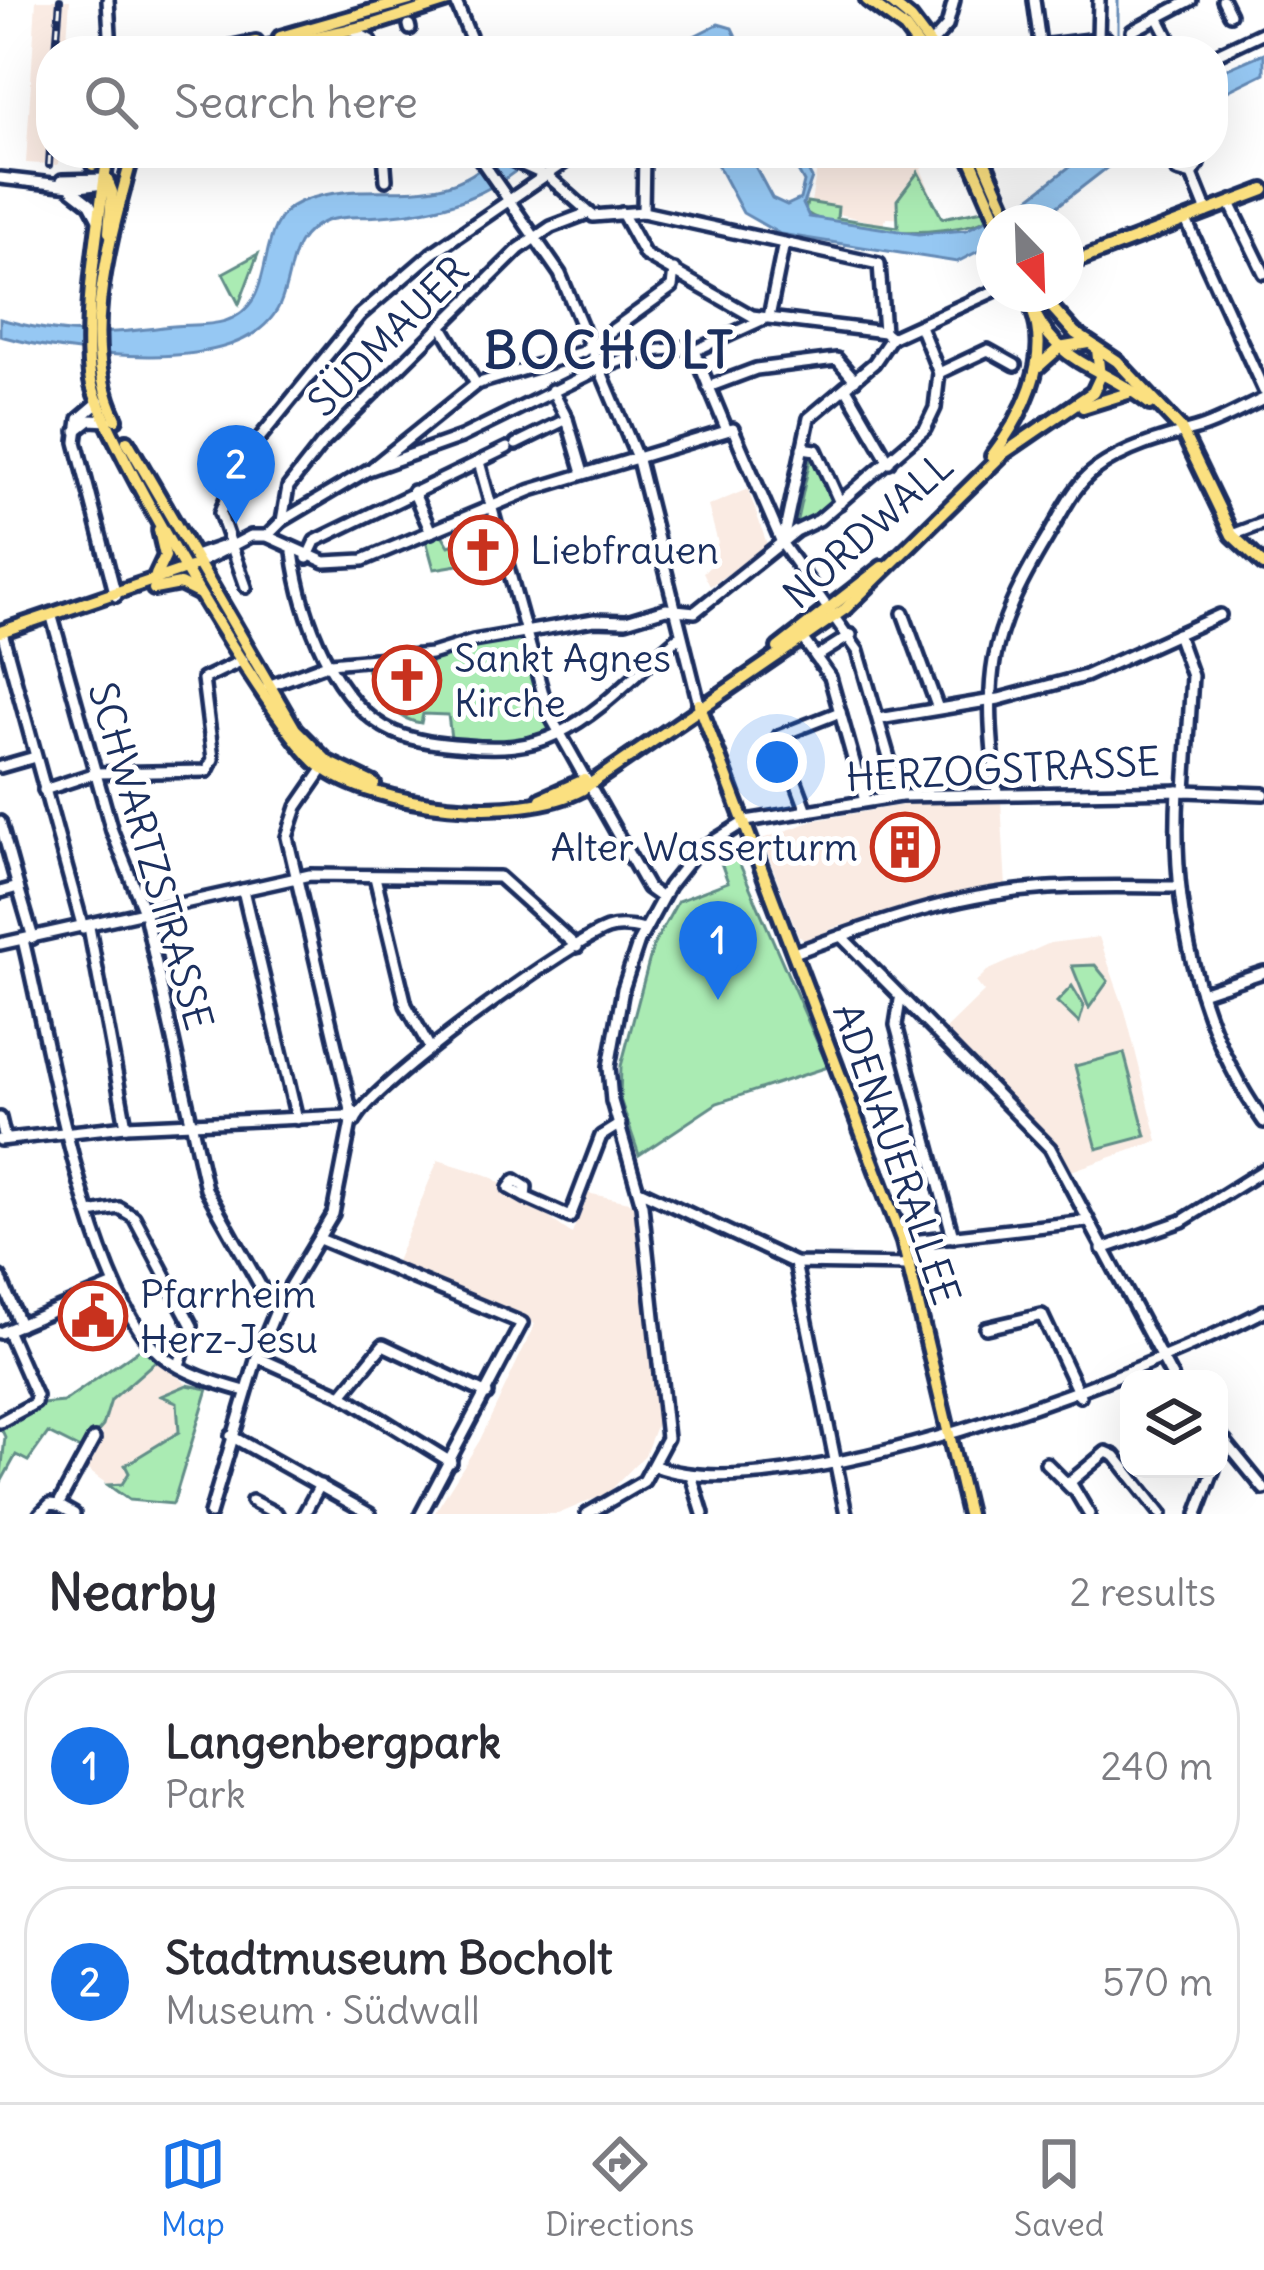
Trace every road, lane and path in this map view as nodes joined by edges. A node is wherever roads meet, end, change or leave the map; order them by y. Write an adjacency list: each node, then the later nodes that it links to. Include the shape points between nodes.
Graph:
1 (108, 0): 19 (street)
2 (374, 0): 14 (main road)
3 (410, 0): 13 (main road)
4 (453, 0): 13 (main road); 23 (street)
5 (867, 0): 24 (main road)
6 (888, 0): 25 (main road)
7 (954, 0): 26 (street)
8 (1034, 0): 27 (street)
9 (1099, 0): 28 (street)
10 (1191, 0): 15 (street)
11 (1222, 0): 12 (street)
12 (1230, 14)
13 (402, 15): 14 (main road); 16 (main road)
14 (361, 17): 20 (main road)
15 (1158, 17): 17 (street); 29 (street)
16 (350, 29): 21 (main road); 22 (street)
17 (1132, 31)
18 (1264, 32): 30 (street)
19 (110, 36)
20 (279, 36)
21 (318, 36)
22 (363, 36)
23 (469, 36)
24 (914, 36)
25 (918, 36)
26 (939, 36)
27 (1039, 36)
28 (1102, 36)
29 (1168, 36)
30 (1228, 49)
31 (0, 166): 47 (street)
32 (85, 168): 48 (street)
33 (107, 168): 51 (main road)
34 (385, 168): 49 (street)
35 (486, 168): 53 (street)
36 (529, 168): 45 (street)
37 (560, 168): 45 (street)
38 (644, 168): 57 (street)
39 (976, 168): 55 (main road)
40 (986, 168): 56 (main road)
41 (1176, 168): 44 (street)
42 (1196, 168): 44 (street)
43 (129, 169): 51 (main road); 69 (main road)
44 (1192, 175): 58 (street)
45 (549, 177): 53 (street); 59 (street)
46 (0, 178): 47 (street)
47 (20, 179): 50 (street)
48 (73, 179): 50 (street); 51 (street)
49 (386, 180)
50 (51, 181): 51 (street); 62 (street, via 78,191)
51 (106, 182): 62 (main road); 69 (main road, via 112,204)
52 (1264, 190): 54 (main road)
53 (510, 203): 63 (street); 119 (street, via 413,268 322,356 226,489 220,513)
54 (1230, 203): 58 (main road); 67 (street)
55 (996, 204)
56 (997, 204)
57 (643, 212): 60 (street); 64 (street)
58 (1207, 212): 61 (main road)
59 (588, 213): 60 (street); 63 (street, SÜDMAUER)
60 (622, 213): 66 (street, via 641,252)
61 (1186, 220): 65 (main road); 94 (street)
62 (100, 225): 76 (main road)
63 (534, 236): 75 (street, SÜDMAUER); 80 (street, via 560,274)
64 (784, 243): 74 (street); 78 (street, via 883,268)
65 (1084, 256)
66 (674, 270): 68 (street); 70 (street)
67 (1264, 273)
68 (689, 278): 70 (street); 74 (street, via 752,316)
69 (105, 283): 76 (main road)
70 (663, 293): 80 (street)
71 (976, 300): 77 (street)
72 (1033, 312): 81 (main road); 85 (main road, NORDWALL, via 1040,337)
73 (1058, 312): 79 (main road)
74 (769, 317): 78 (street); 82 (street)
75 (441, 325): 89 (street); 114 (street, SÜDMAUER, via 308,460 288,487)
76 (95, 326): 83 (main road)
77 (920, 326): 78 (street); 87 (street)
78 (887, 335): 90 (street)
79 (1092, 346): 81 (main road); 88 (main road); 101 (main road, via 1117,361)
80 (590, 347): 86 (street); 89 (street)
81 (1059, 348): 85 (main road, NORDWALL); 88 (main road)
82 (692, 352): 86 (street, via 644,352); 91 (street)
83 (94, 358): 95 (main road); 123 (main road, via 117,423)
84 (1015, 364): 87 (street, via 988,350)
85 (1034, 368): 99 (main road, NORDWALL)
86 (599, 369): 92 (street); 105 (street)
87 (940, 373): 107 (street, via 929,422)
88 (1100, 377): 93 (main road); 96 (main road)
89 (476, 384): 108 (street)
90 (850, 384): 91 (street, via 837,359 828,359 756,369); 104 (street, via 809,418); 107 (street)
91 (708, 387): 100 (street)
92 (552, 389): 97 (street); 108 (street, via 461,437)
93 (1138, 394): 96 (main road, via 1106,397); 101 (main road)
94 (1264, 395): 101 (street)
95 (99, 402): 98 (main road); 102 (street)
96 (1058, 418): 103 (main road, NORDWALL)
97 (566, 419): 106 (street); 109 (street)
98 (109, 421): 102 (street, via 90,420); 113 (main road)
99 (1011, 424): 103 (main road); 130 (main road, NORDWALL, via 983,466)
100 (729, 428): 105 (street); 120 (street)
101 (1181, 429): 117 (main road); 144 (street, via 1097,468 1075,493 1012,596)
102 (76, 431): 127 (street)
103 (1029, 435): 130 (main road, NORDWALL)
104 (802, 448): 111 (street, via 816,450); 120 (street)
105 (638, 460): 109 (street); 129 (street)
106 (479, 462): 110 (street); 112 (street)
107 (889, 462): 111 (street)
108 (368, 470): 114 (street)
109 (587, 472): 112 (street)
110 (413, 491): 116 (street); 122 (street, via 315,541)
111 (840, 503): 120 (street)
112 (493, 506): 116 (street); 135 (street)
113 (154, 510): 123 (main road); 125 (main road, via 165,556)
114 (282, 521): 118 (street, SÜDMAUER)
115 (1264, 523): 117 (street)
116 (431, 532): 122 (street, via 363,560)
117 (1232, 535): 124 (main road)
118 (267, 536): 119 (street); 121 (street)
119 (232, 545): 123 (street); 126 (street)
120 (783, 545): 129 (street, via 701,608); 130 (street)
121 (293, 552): 122 (street); 142 (street)
122 (307, 558)
123 (191, 563): 125 (main road); 127 (main road); 128 (main road); 143 (main road)
124 (1264, 565)
125 (156, 575): 127 (main road)
126 (246, 587)
127 (122, 594): 128 (main road, via 180,584); 133 (main road)
128 (206, 600): 141 (main road)
129 (670, 609): 135 (street); 138 (street)
130 (834, 613): 137 (street); 139 (main road, NORDWALL); 145 (main road, NORDWALL)
131 (903, 613): 146 (street)
132 (1220, 615): 136 (street)
133 (52, 617): 134 (main road); 153 (street, SCHWARTZSTRASSE)
134 (1, 632): 150 (street)
135 (525, 633): 142 (street, via 431,654); 149 (street)
136 (1177, 634): 144 (street, via 1085,676); 156 (street, via 1192,676)
137 (850, 635): 140 (street); 148 (street)
138 (680, 636): 145 (street); 149 (street)
139 (803, 640): 140 (street); 145 (main road, NORDWALL)
140 (816, 657): 147 (street)
141 (243, 660): 151 (main road, via 292,738); 153 (street, via 203,679 213,759 207,771)
142 (330, 663): 143 (street); 149 (street, via 370,715 409,738 506,748)
143 (268, 686): 151 (main road)
144 (987, 700): 146 (street); 157 (street)
145 (700, 706): 154 (main road); 162 (main road, ADENAUERALLEE)
146 (937, 706): 148 (street)
147 (841, 712): 160 (street); 161 (street, via 779,736)
148 (879, 719): 159 (street)
149 (560, 733): 154 (street)
150 (35, 757): 152 (street); 155 (street)
151 (326, 765): 154 (main road, via 389,795 485,808 547,805); 166 (street, via 287,837)
152 (0, 767)
153 (96, 773): 155 (street); 172 (street, SCHWARTZSTRASSE)
154 (589, 785): 171 (street, via 648,888)
155 (44, 790): 173 (street)
156 (1181, 790): 157 (street, HERZOGSTRASSE); 158 (street, HERZOGSTRASSE); 168 (street)
157 (997, 793): 159 (street, HERZOGSTRASSE)
158 (1264, 794)
159 (900, 796): 160 (street, HERZOGSTRASSE)
160 (865, 801): 161 (street, HERZOGSTRASSE)
161 (807, 811): 162 (street, HERZOGSTRASSE)
162 (746, 821): 171 (street, via 696,852); 179 (main road, ADENAUERALLEE)
163 (0, 822): 164 (street)
164 (6, 863): 167 (street)
165 (375, 877): 166 (street); 178 (street, via 499,877); 183 (street, via 406,1005)
166 (296, 878): 169 (street); 184 (street)
167 (18, 887): 170 (street); 176 (street)
168 (1178, 887): 175 (street, via 1009,892); 181 (street)
169 (243, 890): 172 (street); 186 (street)
170 (0, 892)
171 (662, 898): 174 (street)
172 (145, 914): 173 (street); 188 (street, SCHWARTZSTRASSE)
173 (86, 927): 176 (street); 190 (street)
174 (642, 935): 178 (street, via 617,928); 189 (street, via 610,1045)
175 (841, 936): 179 (street); 182 (street)
176 (28, 939): 177 (street); 191 (street)
177 (0, 944)
178 (577, 947): 183 (street)
179 (794, 952): 200 (main road, ADENAUERALLEE)
180 (1264, 972): 181 (street)
181 (1202, 993): 187 (street)
182 (900, 1000): 197 (street, via 1050,1148); 198 (street, via 896,1025)
183 (430, 1048): 184 (street)
184 (352, 1115): 186 (street); 199 (street)
185 (0, 1118): 192 (street)
186 (297, 1119): 188 (street)
187 (1264, 1122)
188 (189, 1123): 190 (street); 206 (street, SCHWARTZSTRASSE, via 206,1189)
189 (620, 1124): 194 (street); 195 (street, via 602,1136 570,1217)
190 (125, 1126): 191 (street)
191 (70, 1131): 192 (street); 196 (street)
192 (2, 1140)
193 (1264, 1170): 201 (street, via 1205,1210)
194 (639, 1190): 202 (street); 229 (street, via 669,1426)
195 (525, 1197)
196 (90, 1214): 205 (street); 213 (street, via 119,1208 134,1217 192,1326)
197 (1088, 1221): 198 (street); 201 (street)
198 (953, 1237): 200 (street)
199 (322, 1240): 206 (street); 216 (street, via 522,1323)
200 (903, 1242): 203 (main road, ADENAUERALLEE)
201 (1102, 1249): 212 (street)
202 (795, 1262): 203 (street); 230 (street)
203 (910, 1265): 222 (main road, ADENAUERALLEE)
204 (0, 1277): 208 (street)
205 (112, 1286): 208 (street); 213 (street, via 149,1343)
206 (278, 1306): 211 (street)
207 (1264, 1311): 212 (street)
208 (20, 1325): 210 (street)
209 (986, 1328): 218 (street, via 1042,1315)
210 (4, 1332): 219 (street, via 35,1396)
211 (257, 1357): 215 (street); 217 (street)
212 (1161, 1364): 214 (street); 218 (street)
213 (179, 1365): 215 (street)
214 (1166, 1370)
215 (245, 1391): 220 (street)
216 (487, 1394): 217 (street, via 383,1345); 227 (street)
217 (342, 1395): 227 (street)
218 (1080, 1396): 222 (street)
219 (0, 1422)
220 (231, 1436): 233 (street); 241 (street)
221 (94, 1439): 237 (street)
222 (951, 1440): 230 (street); 249 (main road, ADENAUERALLEE)
223 (1228, 1445): 224 (street)
224 (1230, 1447): 235 (street)
225 (1120, 1452): 226 (street)
226 (1115, 1456): 234 (street, via 1101,1454); 238 (street)
227 (451, 1462): 245 (street)
228 (1046, 1463): 234 (street)
229 (656, 1466): 231 (street); 246 (street, via 626,1496)
230 (836, 1468): 231 (street); 248 (street)
231 (692, 1478): 247 (street)
232 (1211, 1478): 251 (street)
233 (320, 1485): 243 (street); 244 (street)
234 (1070, 1488): 250 (street)
235 (1264, 1489)
236 (252, 1501): 242 (street)
237 (58, 1505): 239 (street); 240 (street)
238 (1158, 1513)
239 (40, 1514)
240 (74, 1514)
241 (210, 1514)
242 (277, 1514)
243 (304, 1514)
244 (370, 1514)
245 (421, 1514)
246 (587, 1514)
247 (704, 1514)
248 (846, 1514)
249 (968, 1514)
250 (1089, 1514)
251 (1197, 1514)

